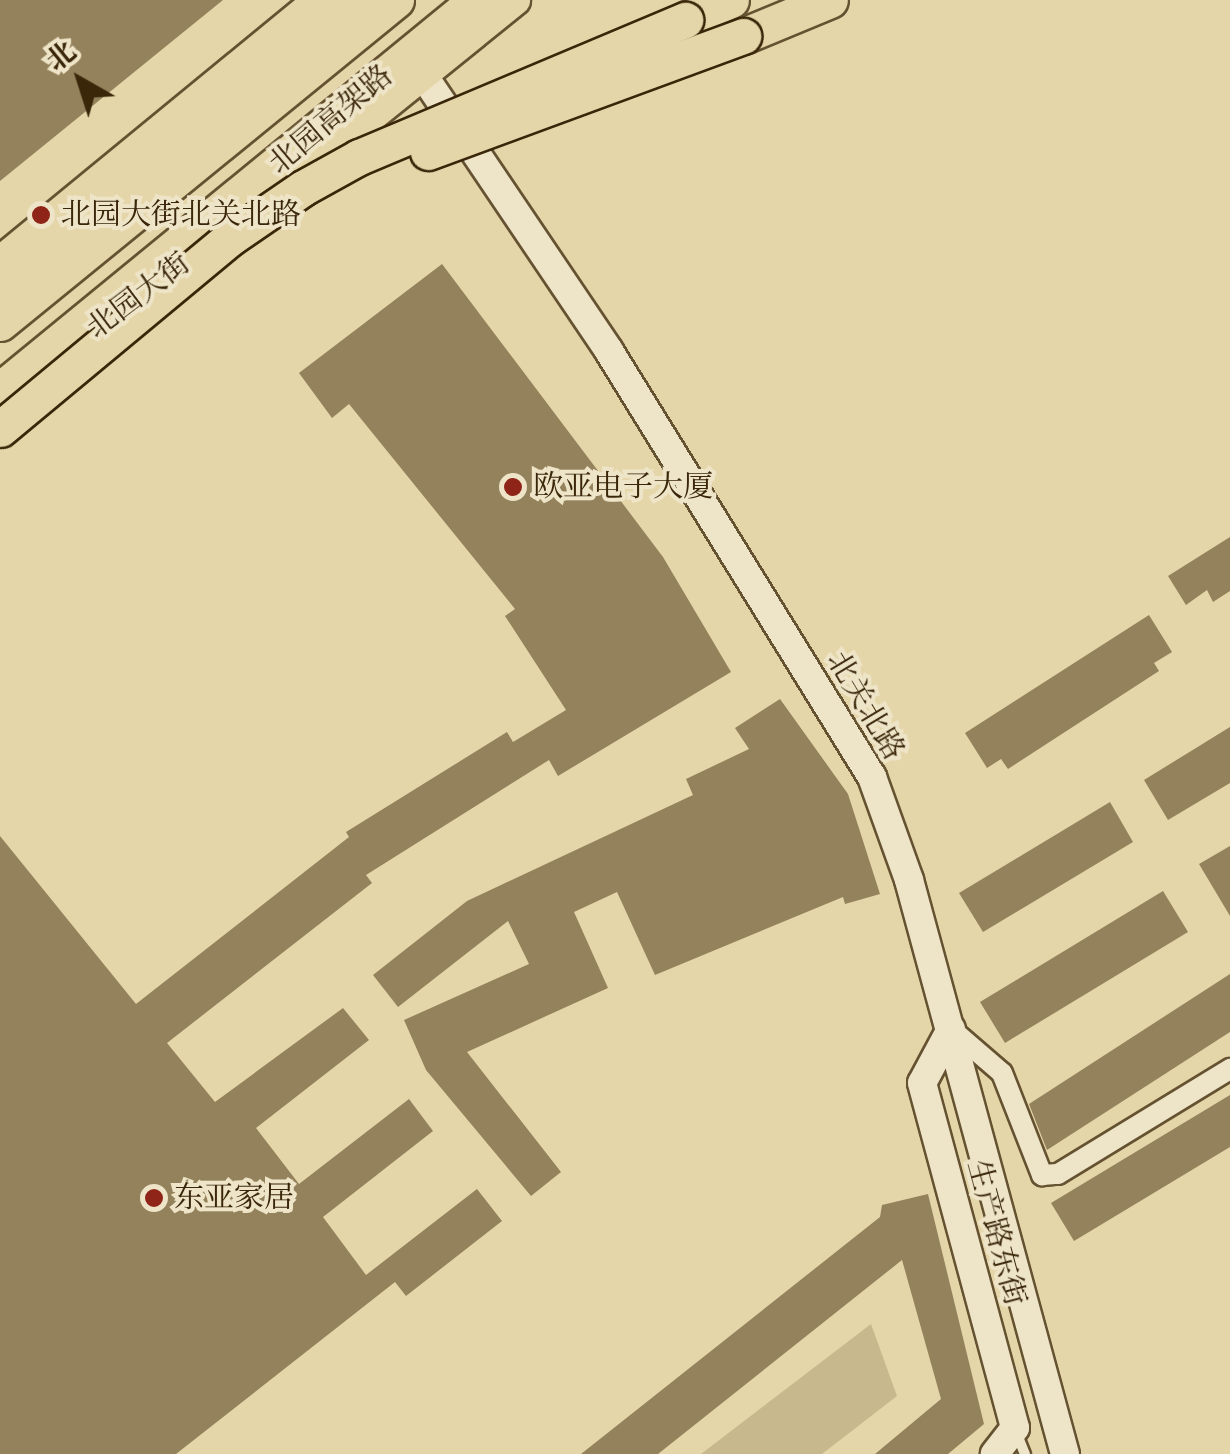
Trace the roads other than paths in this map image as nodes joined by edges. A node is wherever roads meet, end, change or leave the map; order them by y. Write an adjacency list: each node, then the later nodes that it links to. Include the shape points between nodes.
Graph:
1 (321, 0): 10 (highway)
2 (354, 0): 11 (main road)
3 (396, 0): 11 (highway, 北园高架路)
4 (476, 0): 12 (highway, 北园高架路)
5 (514, 0): 8 (main road, 北园大街)
6 (732, 0): 9 (highway, bridge, via 359,157)
7 (830, 0): 9 (highway, bridge, via 358,178)
8 (423, 75): 14 (main road, 北园大街); 16 (street, 北关北路, via 609,351 872,777)
9 (230, 238): 15 (highway, bridge)
10 (0, 264)
11 (5, 309)
12 (36, 360): 13 (highway, 北园高架路); 14 (highway)
13 (0, 390)
14 (0, 404)
15 (0, 430)
16 (951, 1028): 17 (street, via 1002,1073 1042,1176 1058,1174); 18 (street, 生产路东街, via 922,1083); 20 (street, 北关北路)
17 (1230, 1069)
18 (1020, 1441): 19 (street, 生产路东街)
19 (995, 1454)
20 (1065, 1454)

